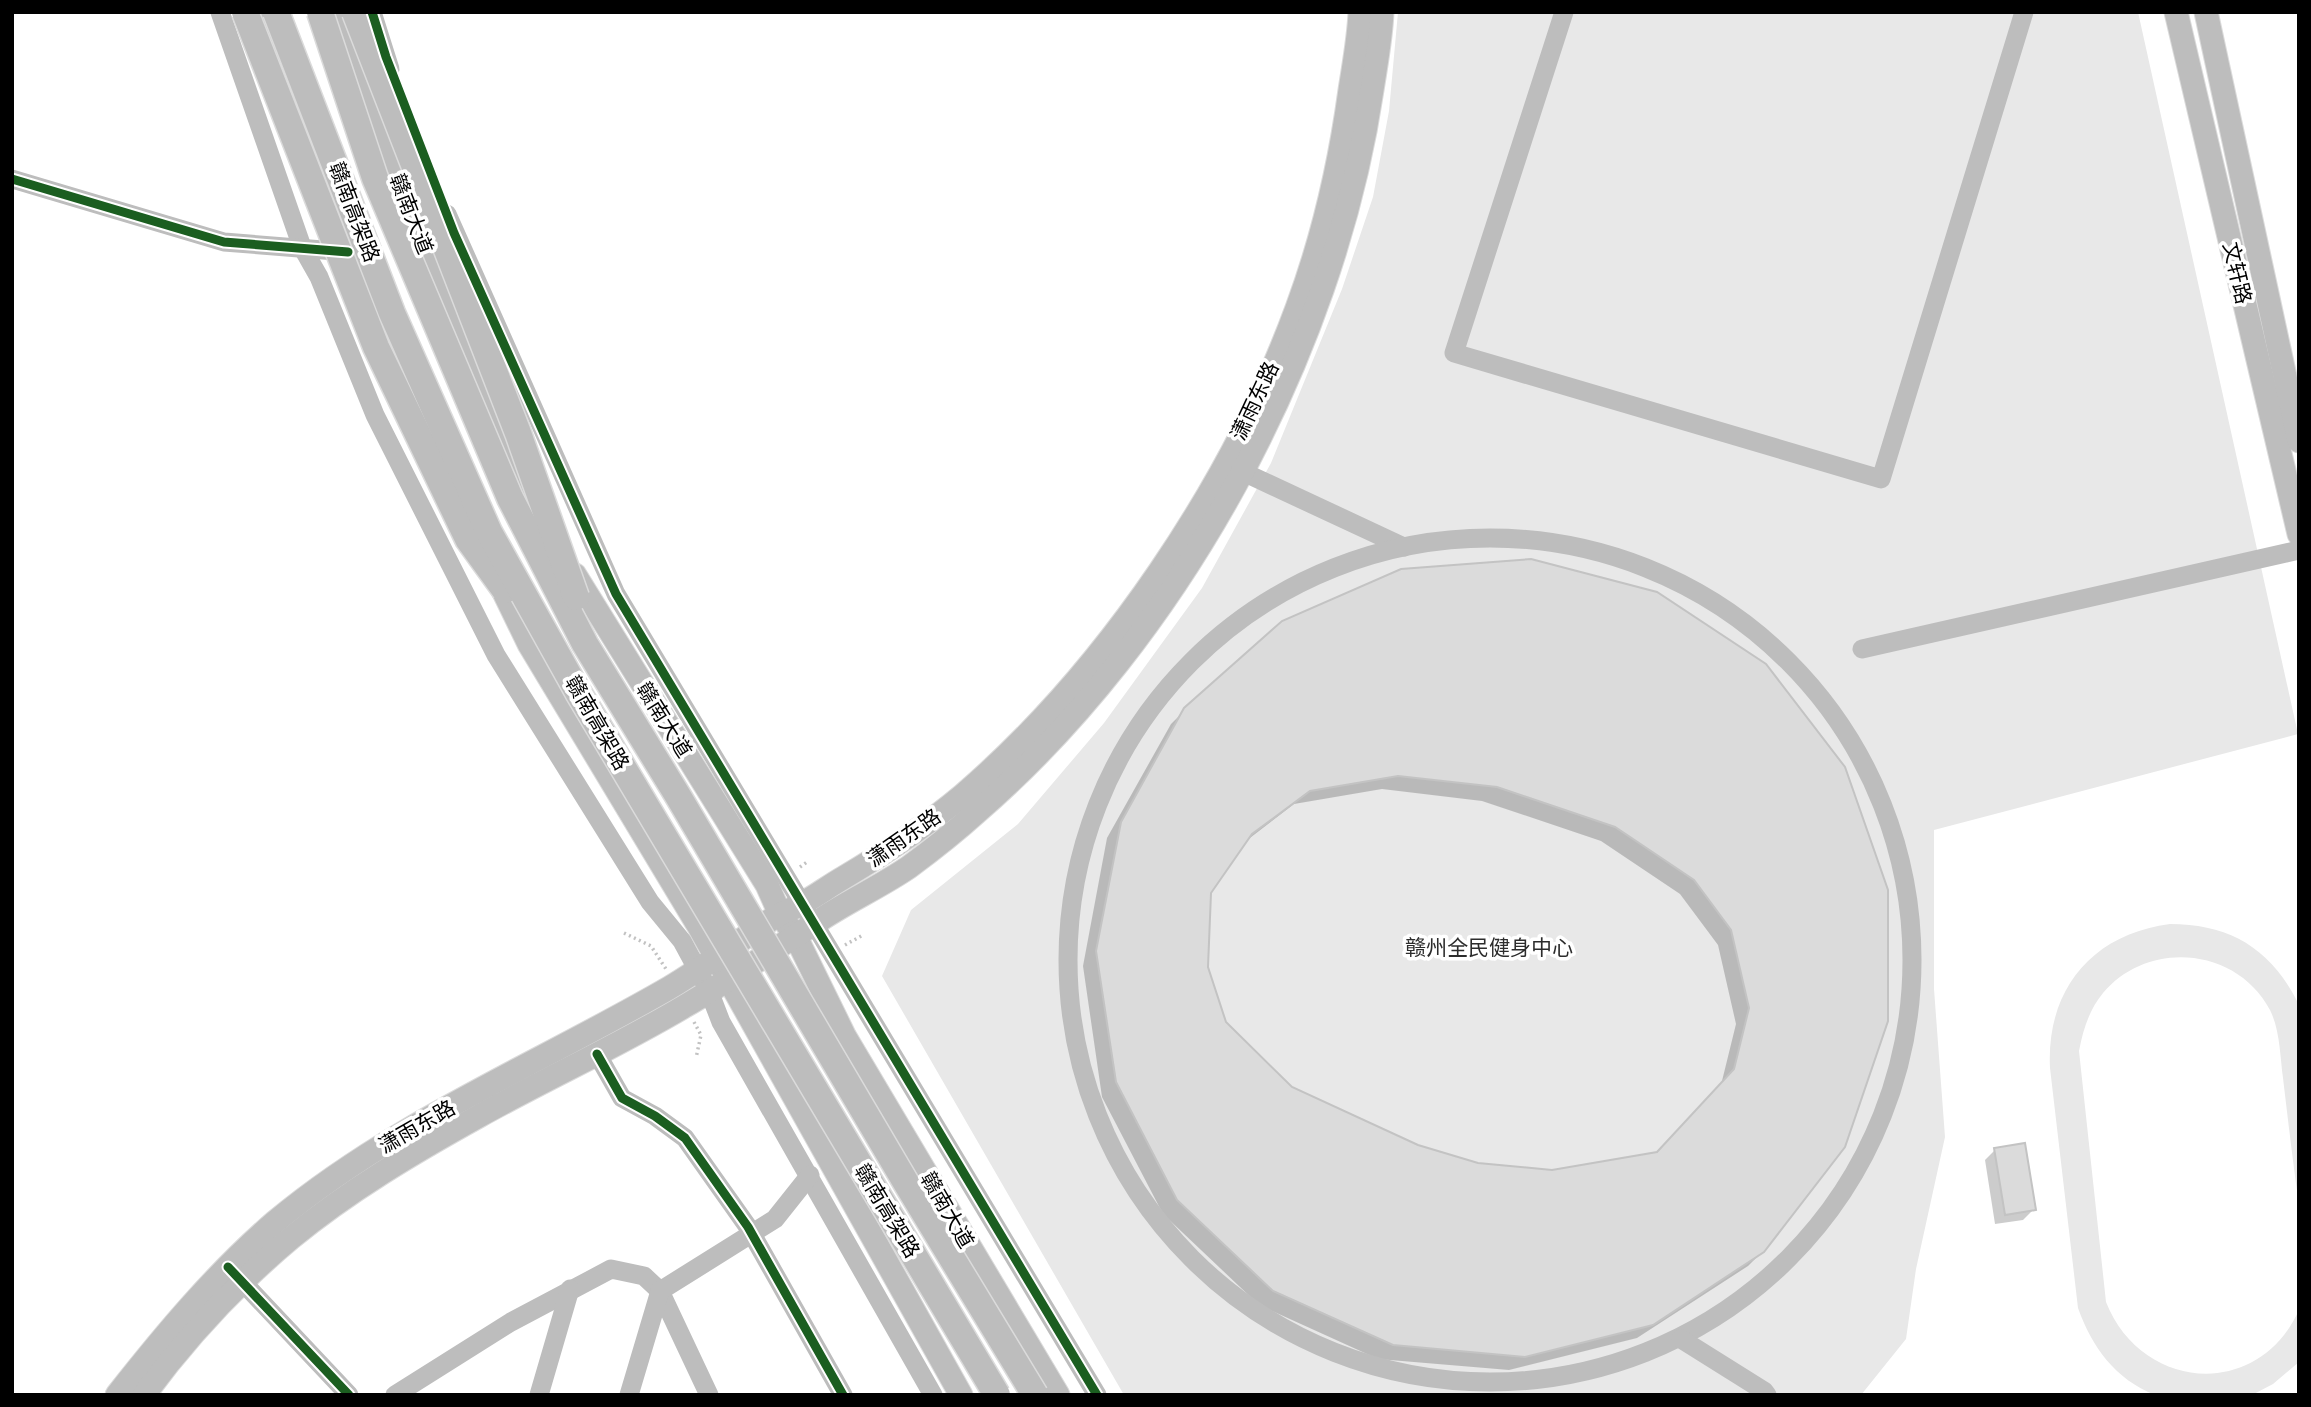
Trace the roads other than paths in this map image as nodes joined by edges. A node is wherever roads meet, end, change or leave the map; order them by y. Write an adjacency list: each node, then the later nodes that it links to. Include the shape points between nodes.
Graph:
1 (220, 12): 16 (street)
2 (245, 12): 25 (highway, bridge, via 376,347 468,539)
3 (260, 12): 17 (main road)
4 (276, 12): 25 (highway, 赣南高架路, bridge, via 392,313 478,508)
5 (320, 12): 24 (highway, 赣南高架路, bridge, via 375,178 510,498)
6 (338, 12): 26 (main road, 赣南大道, via 422,245 523,484 596,611 767,885)
7 (355, 12): 24 (highway, bridge, via 518,433)
8 (372, 12): 26 (street, via 454,233 616,594 787,876)
9 (1360, 12): 26 (main road, 潇雨东路, via 1344,140 1298,307 1263,390 1182,536 1084,671 1005,757 894,849)
10 (1382, 12): 19 (main road, 潇雨东路, via 1364,146 1341,234 1288,377)
11 (1564, 12): 12 (street, via 1454,353 1881,480)
12 (2024, 12)
13 (2176, 12): 20 (main road, 文轩路)
14 (2206, 12): 18 (main road, 文轩路)
15 (12, 179): 16 (street, via 224,242)
16 (302, 247): 17 (street); 27 (street, via 375,415 496,655 650,902)
17 (348, 252): 27 (main road, via 408,397 529,643)
18 (2299, 441)
19 (1241, 471): 21 (street); 26 (main road, 潇雨东路, via 1201,545 1140,634 1021,772 908,867)
20 (2299, 534)
21 (1404, 547): 35 (street, via 1493,535 1586,546 1675,577 1754,627 1821,693 1871,773 1898,849 1913,955 1904,1049 1874,1138 1825,1219 1788,1258 1760,1287); 35 (street, via 1377,550 1269,598 1178,673 1111,770 1074,882 1069,974 1068,1000 1095,1115 1152,1218 1235,1301 1338,1358 1453,1384 1570,1378)
22 (2299, 550): 23 (street)
23 (1862, 649)
24 (604, 674): 47 (highway, 赣南高架路, bridge)
25 (578, 692): 46 (highway, 赣南高架路, bridge)
26 (798, 920): 27 (main road, 潇雨东路); 28 (main road, 潇雨东路); 48 (main road, 赣南大道, via 845,1037); 49 (street)
27 (707, 964): 28 (main road); 32 (main road, 潇雨东路, via 366,1157 275,1223)
28 (719, 985): 29 (main road, 潇雨东路); 30 (street, via 721,1022); 45 (main road)
29 (597, 1054): 31 (street, via 622,1098 685,1138); 32 (main road, 潇雨东路, via 380,1174)
30 (810, 1175): 31 (street, via 775,1219); 44 (street)
31 (752, 1235): 34 (street); 43 (street)
32 (235, 1275): 36 (main road, 潇雨东路, via 184,1313); 37 (main road, 潇雨东路, via 201,1326); 38 (street)
33 (570, 1289): 34 (street, via 611,1269 644,1276); 39 (street); 40 (street)
34 (660, 1291): 41 (street); 42 (street)
35 (1681, 1339): 50 (street)
36 (117, 1395)
37 (144, 1395)
38 (349, 1395)
39 (395, 1395)
40 (539, 1395)
41 (629, 1395)
42 (709, 1395)
43 (843, 1395)
44 (933, 1395)
45 (961, 1395)
46 (997, 1395)
47 (1035, 1395)
48 (1058, 1395)
49 (1097, 1395)
50 (1767, 1395)

